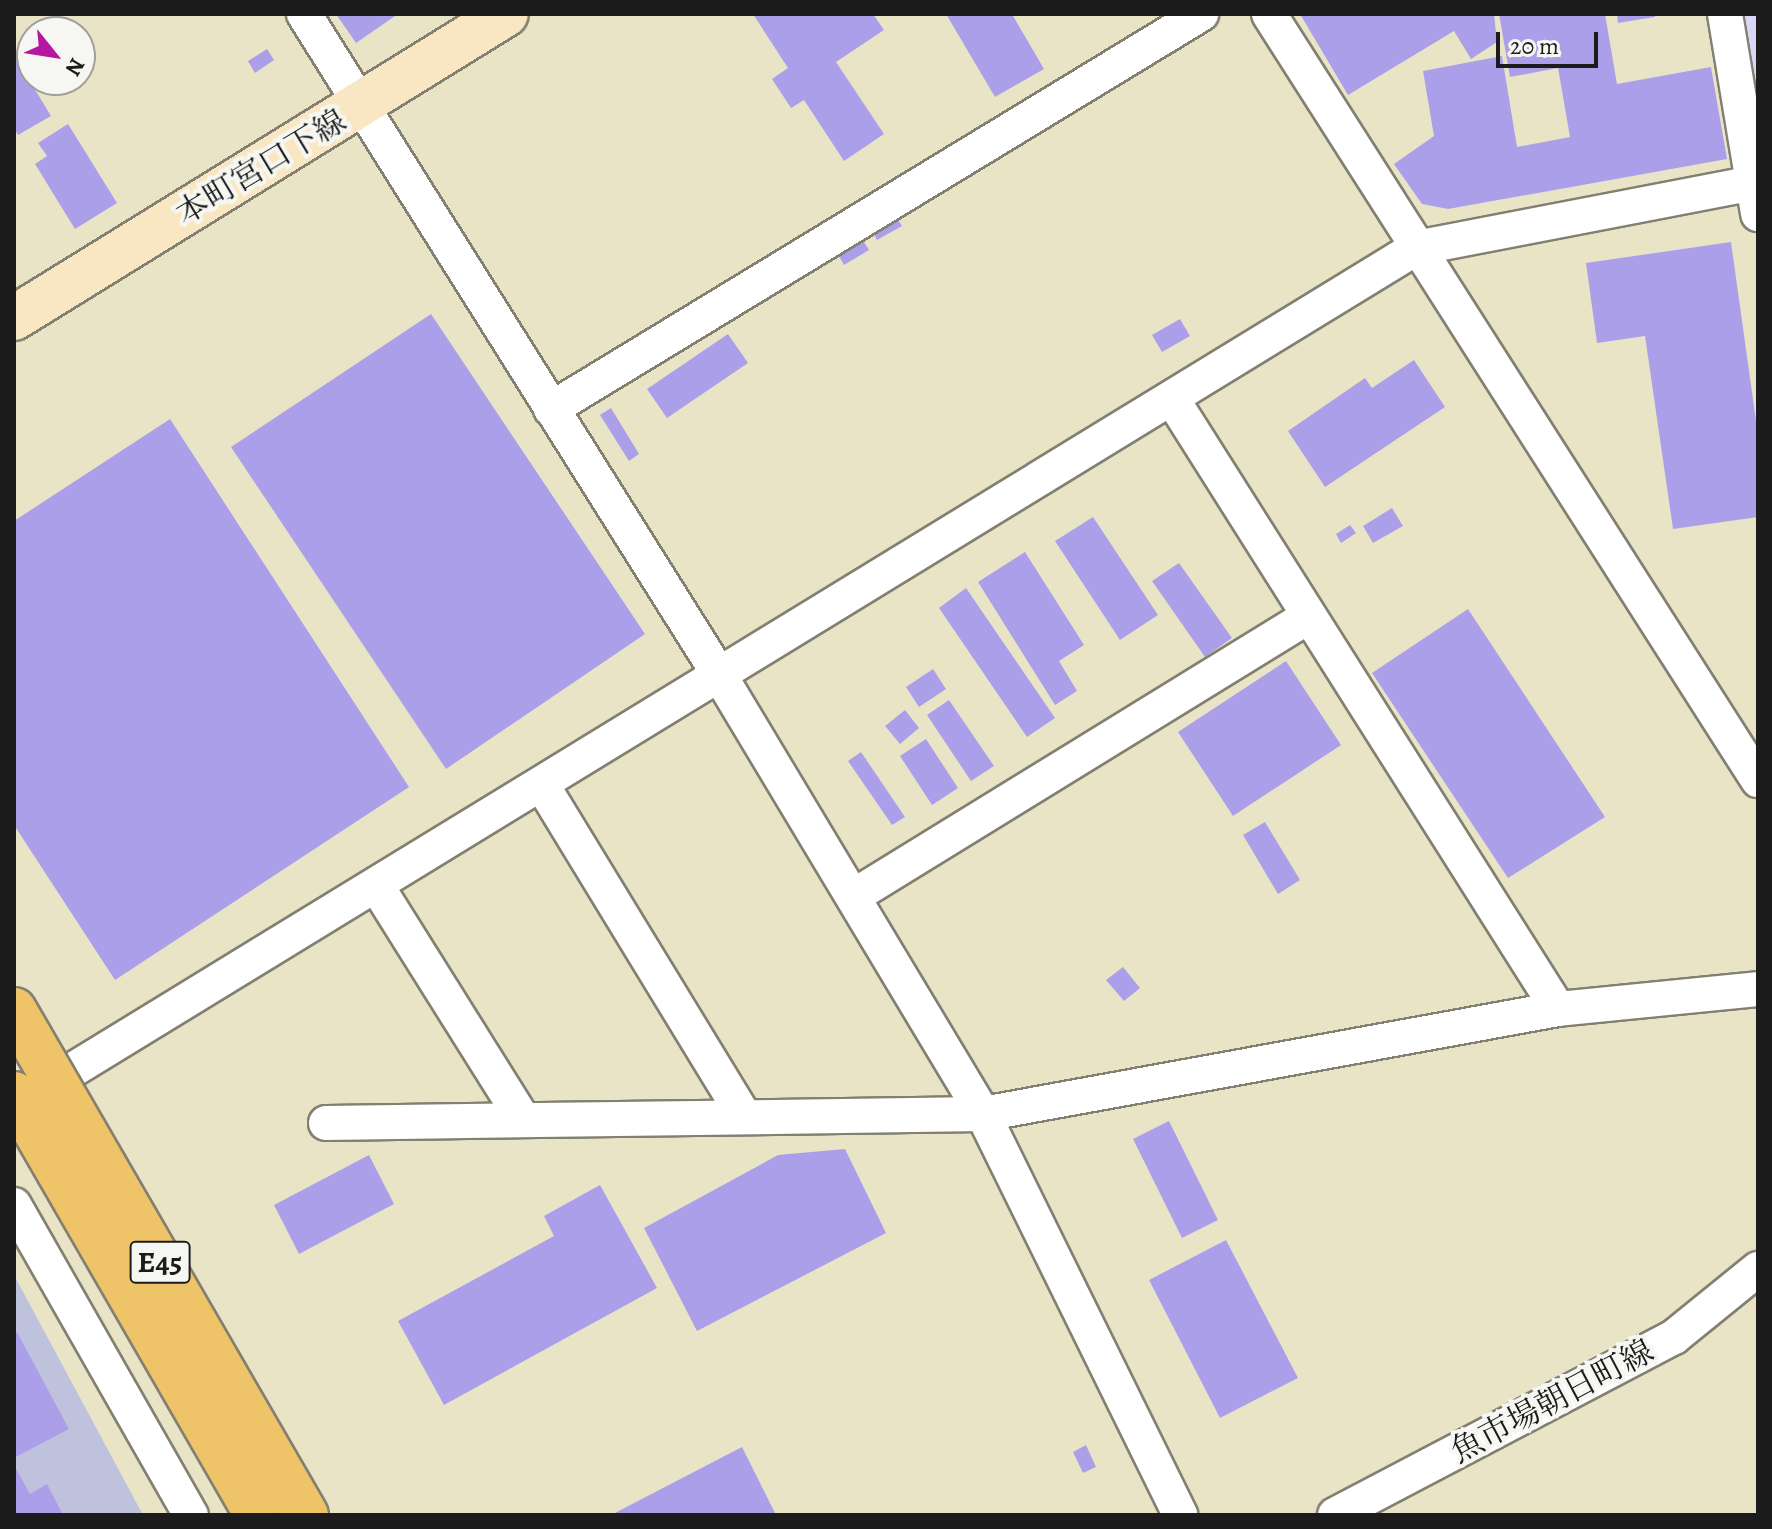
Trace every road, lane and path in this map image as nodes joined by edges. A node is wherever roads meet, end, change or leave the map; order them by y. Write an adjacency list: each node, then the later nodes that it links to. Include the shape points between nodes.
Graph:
1 (304, 14): 6 (street)
2 (506, 14): 6 (street, 本町宮口下線)
3 (1201, 14): 11 (street)
4 (1269, 14): 8 (street)
5 (1725, 14): 7 (street)
6 (363, 104): 9 (street, 本町宮口下線); 11 (street)
7 (1756, 193): 8 (street)
8 (1416, 248): 10 (street); 14 (street)
9 (14, 318)
10 (1174, 402): 12 (street); 13 (street)
11 (551, 409): 13 (street)
12 (1304, 619): 17 (street); 19 (street)
13 (720, 676): 15 (street); 17 (street)
14 (1758, 780)
15 (542, 785): 16 (street); 24 (street)
16 (376, 885): 22 (street); 25 (street)
17 (854, 896): 23 (street)
18 (1758, 989): 19 (street)
19 (1558, 1009): 23 (street)
20 (14, 1010): 31 (highway, E45, bridge)
21 (14, 1094): 30 (highway, E45, bridge)
22 (14, 1105)
23 (983, 1114): 24 (street); 32 (street)
24 (745, 1117): 25 (street)
25 (523, 1119): 26 (street)
26 (326, 1123)
27 (14, 1205): 29 (street)
28 (1758, 1269): 33 (street, 魚市場朝日町線, via 1674,1337)
29 (191, 1515)
30 (257, 1515)
31 (306, 1515)
32 (1180, 1515)
33 (1335, 1515)

